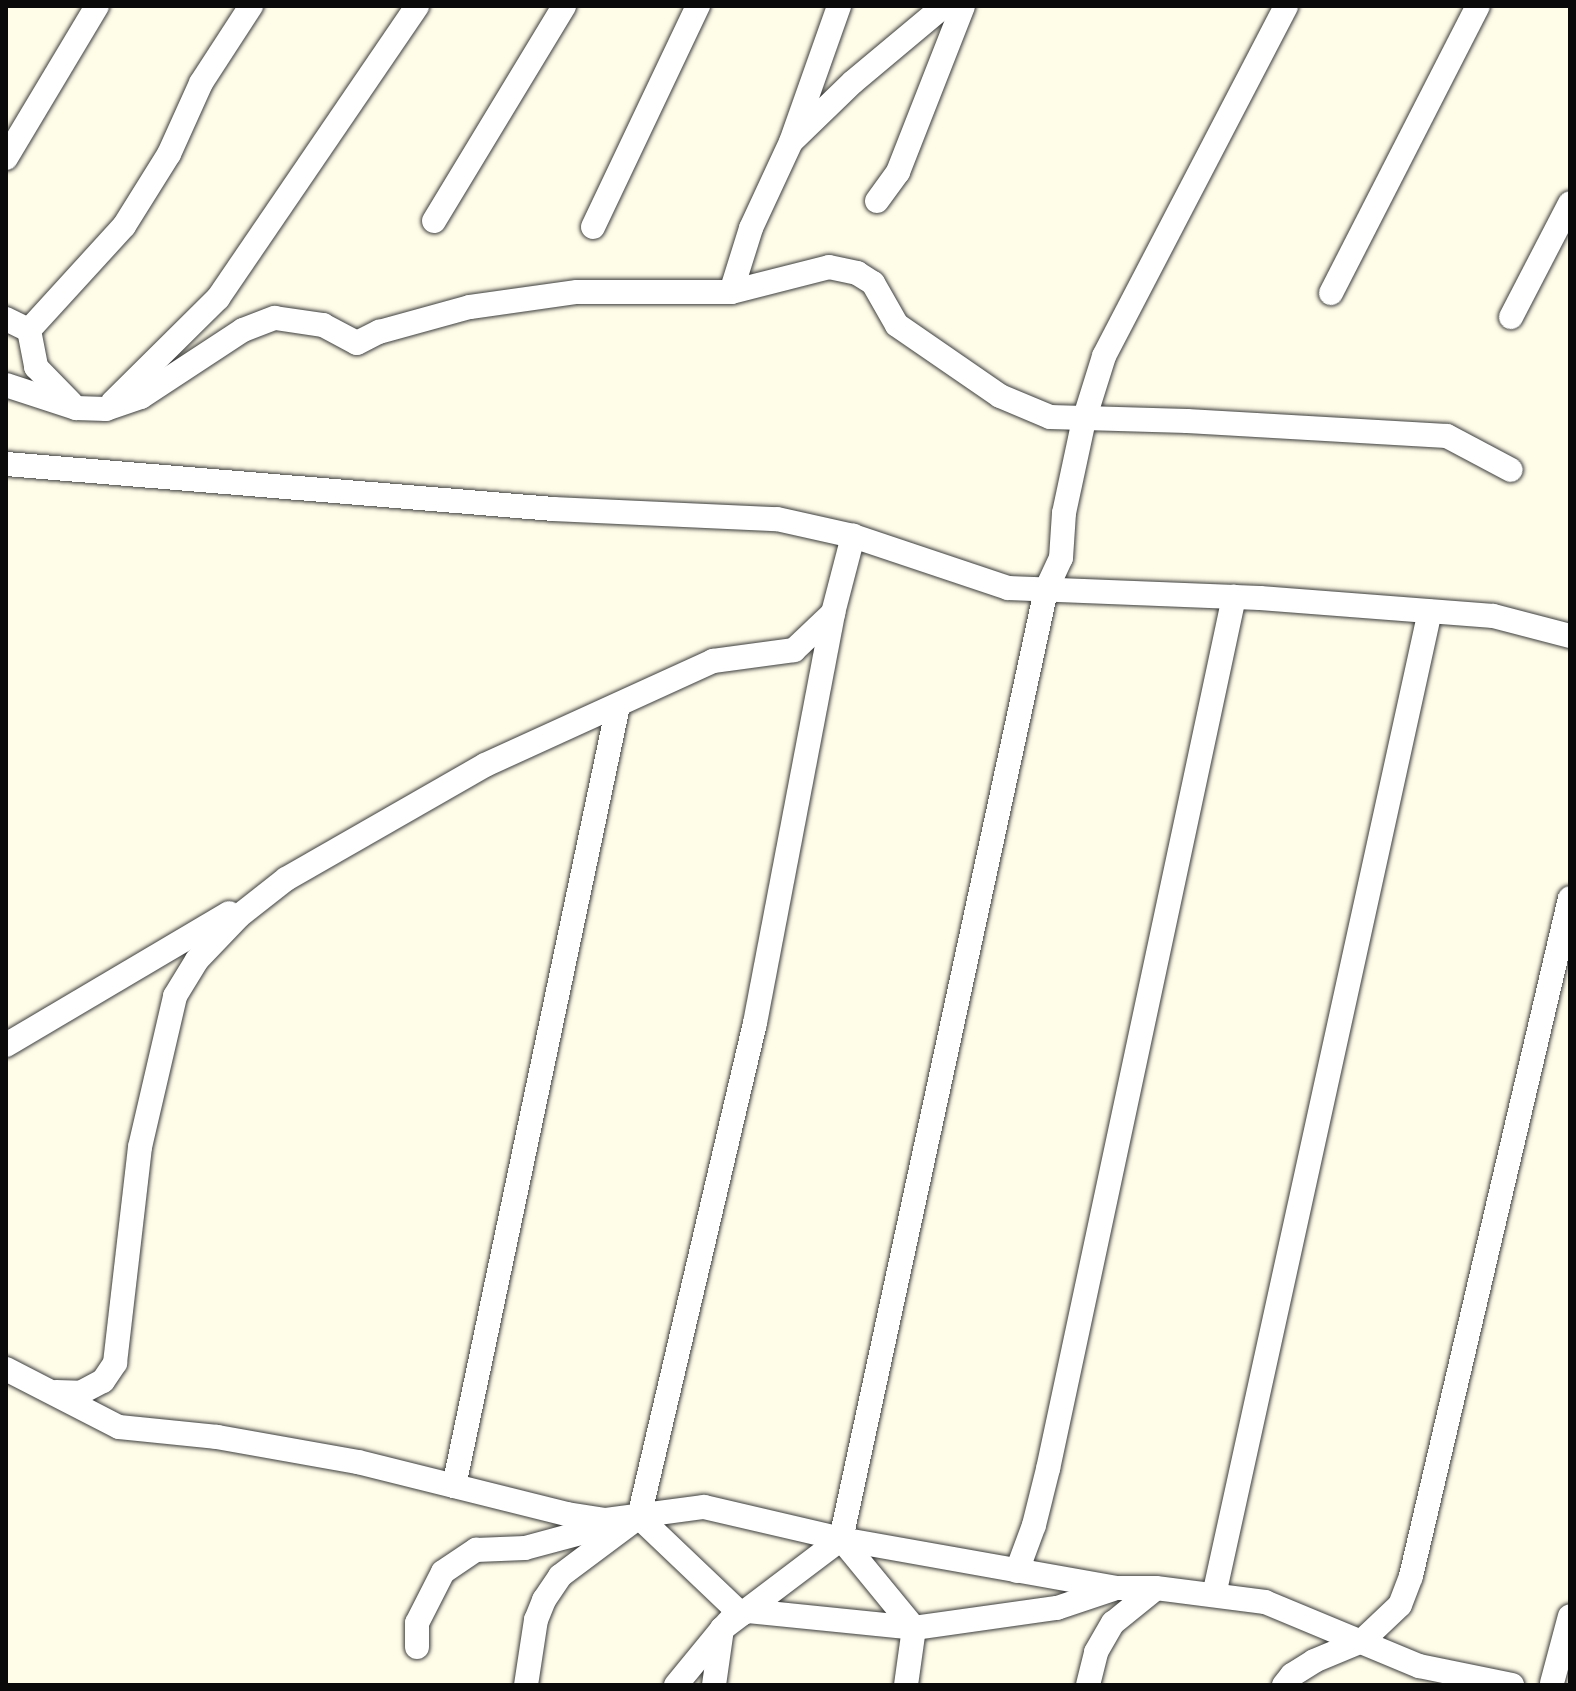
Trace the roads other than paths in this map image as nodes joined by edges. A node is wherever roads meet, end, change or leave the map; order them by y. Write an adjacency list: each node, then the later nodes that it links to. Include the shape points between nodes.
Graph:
1 (97, 6): 12 (street)
2 (251, 6): 21 (street, via 201,83 169,154 124,226)
3 (417, 6): 24 (street, via 218,298)
4 (564, 6): 15 (street)
5 (698, 6): 16 (street)
6 (839, 6): 11 (street)
7 (944, 6): 11 (street)
8 (963, 6): 13 (street, via 898,172)
9 (1286, 6): 25 (street, via 1104,356)
10 (1478, 6): 18 (street)
11 (791, 142): 17 (street, via 751,228)
12 (6, 158)
13 (877, 201)
14 (1570, 203): 19 (street)
15 (434, 221)
16 (593, 227)
17 (731, 292): 24 (street, via 562,294 470,307 357,343 323,325 275,318 243,330 141,397); 25 (street, via 829,267 857,273 873,283 897,325 1000,396 1050,417)
18 (1331, 293)
19 (1511, 317)
20 (6, 319): 21 (street)
21 (29, 330): 23 (street, via 36,367)
22 (6, 385): 23 (street)
23 (76, 408): 24 (street)
24 (106, 409)
25 (1084, 420): 27 (street, via 1447,436); 29 (street, via 1064,513 1061,558)
26 (12, 467): 28 (street, via 553,509 777,519)
27 (1511, 470)
28 (853, 536): 29 (street, via 1008,588); 32 (street)
29 (1046, 590): 30 (street); 42 (street)
30 (1234, 597): 31 (street); 43 (street, via 1048,1469)
31 (1430, 611): 33 (street, via 1493,616); 46 (street)
32 (833, 613): 34 (street, via 794,650 713,661); 41 (street, via 755,1023)
33 (1570, 636)
34 (618, 706): 35 (street, via 485,765); 40 (street)
35 (286, 879): 37 (street); 39 (street, via 239,916 197,960 175,996 140,1147 115,1363 103,1381 80,1393)
36 (1570, 898): 50 (street, via 1411,1576 1400,1605)
37 (6, 1045)
38 (6, 1369): 39 (street)
39 (56, 1392): 40 (street, via 119,1427 217,1437 358,1462)
40 (454, 1486): 41 (street, via 567,1514 606,1520)
41 (639, 1517): 42 (street, via 704,1507); 48 (street); 51 (street, via 525,1548 476,1550 443,1572 417,1623); 53 (street, via 560,1576 536,1620)
42 (841, 1539): 43 (street); 48 (street); 49 (street)
43 (1017, 1571): 44 (street)
44 (1116, 1588): 45 (street); 49 (street, via 1057,1608)
45 (1156, 1588): 46 (street); 57 (street, via 1113,1623 1096,1652)
46 (1214, 1595): 50 (street, via 1265,1602)
47 (1570, 1616): 52 (street)
48 (732, 1621): 49 (street, via 748,1611); 54 (street); 55 (street)
49 (914, 1628): 56 (street)
50 (1362, 1641): 58 (street, via 1314,1661); 59 (street, via 1419,1666)
51 (417, 1647)
52 (1561, 1682): 60 (street)
53 (526, 1685)
54 (676, 1685)
55 (714, 1685)
56 (906, 1685)
57 (1088, 1685)
58 (1284, 1685)
59 (1512, 1685)
60 (1524, 1685)

